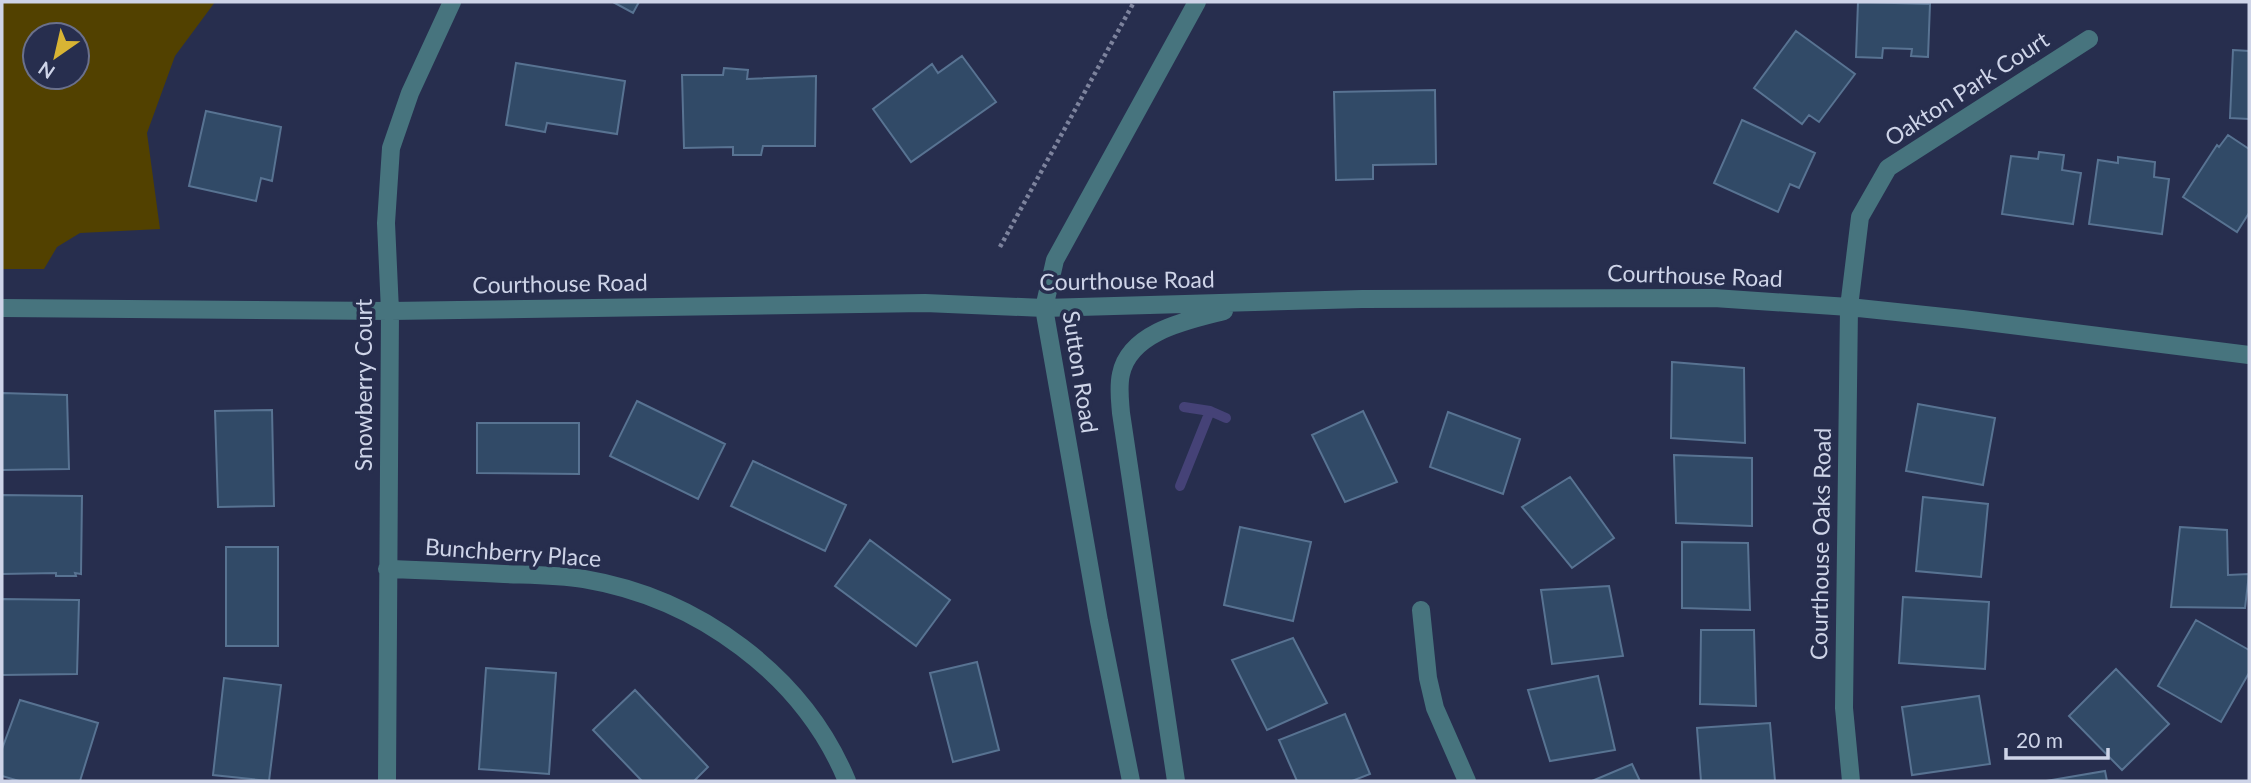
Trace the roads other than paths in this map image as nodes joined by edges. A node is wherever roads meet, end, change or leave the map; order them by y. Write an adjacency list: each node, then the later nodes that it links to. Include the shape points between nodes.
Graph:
1 (452, 2): 8 (street, Snowberry Court, via 410,93 391,148 386,223)
2 (1197, 2): 7 (street, Sutton Road, via 1055,260)
3 (2090, 39): 5 (street, Oakton Park Court, via 1888,168 1860,217)
4 (1259, 302): 5 (street, Courthouse Road, via 1603,297 1714,298); 7 (street, Courthouse Road); 15 (street, via 1188,320 1158,333 1140,344 1121,373 1121,413)
5 (1849, 307): 9 (street, Courthouse Road); 17 (street, Courthouse Oaks Road, via 1844,708)
6 (2, 308): 8 (street, Courthouse Road)
7 (1044, 308): 8 (street, Courthouse Road, via 925,303); 14 (street, Sutton Road)
8 (390, 311): 10 (street, Snowberry Court)
9 (2249, 355)
10 (387, 569): 12 (street, Snowberry Court); 13 (street, Bunchberry Place, via 582,579 625,588 675,607 717,630 791,691 838,758)
11 (1421, 610): 16 (street, via 1435,708)
12 (387, 781)
13 (847, 781)
14 (1131, 781)
15 (1176, 781)
16 (1467, 781)
17 (1851, 781)

